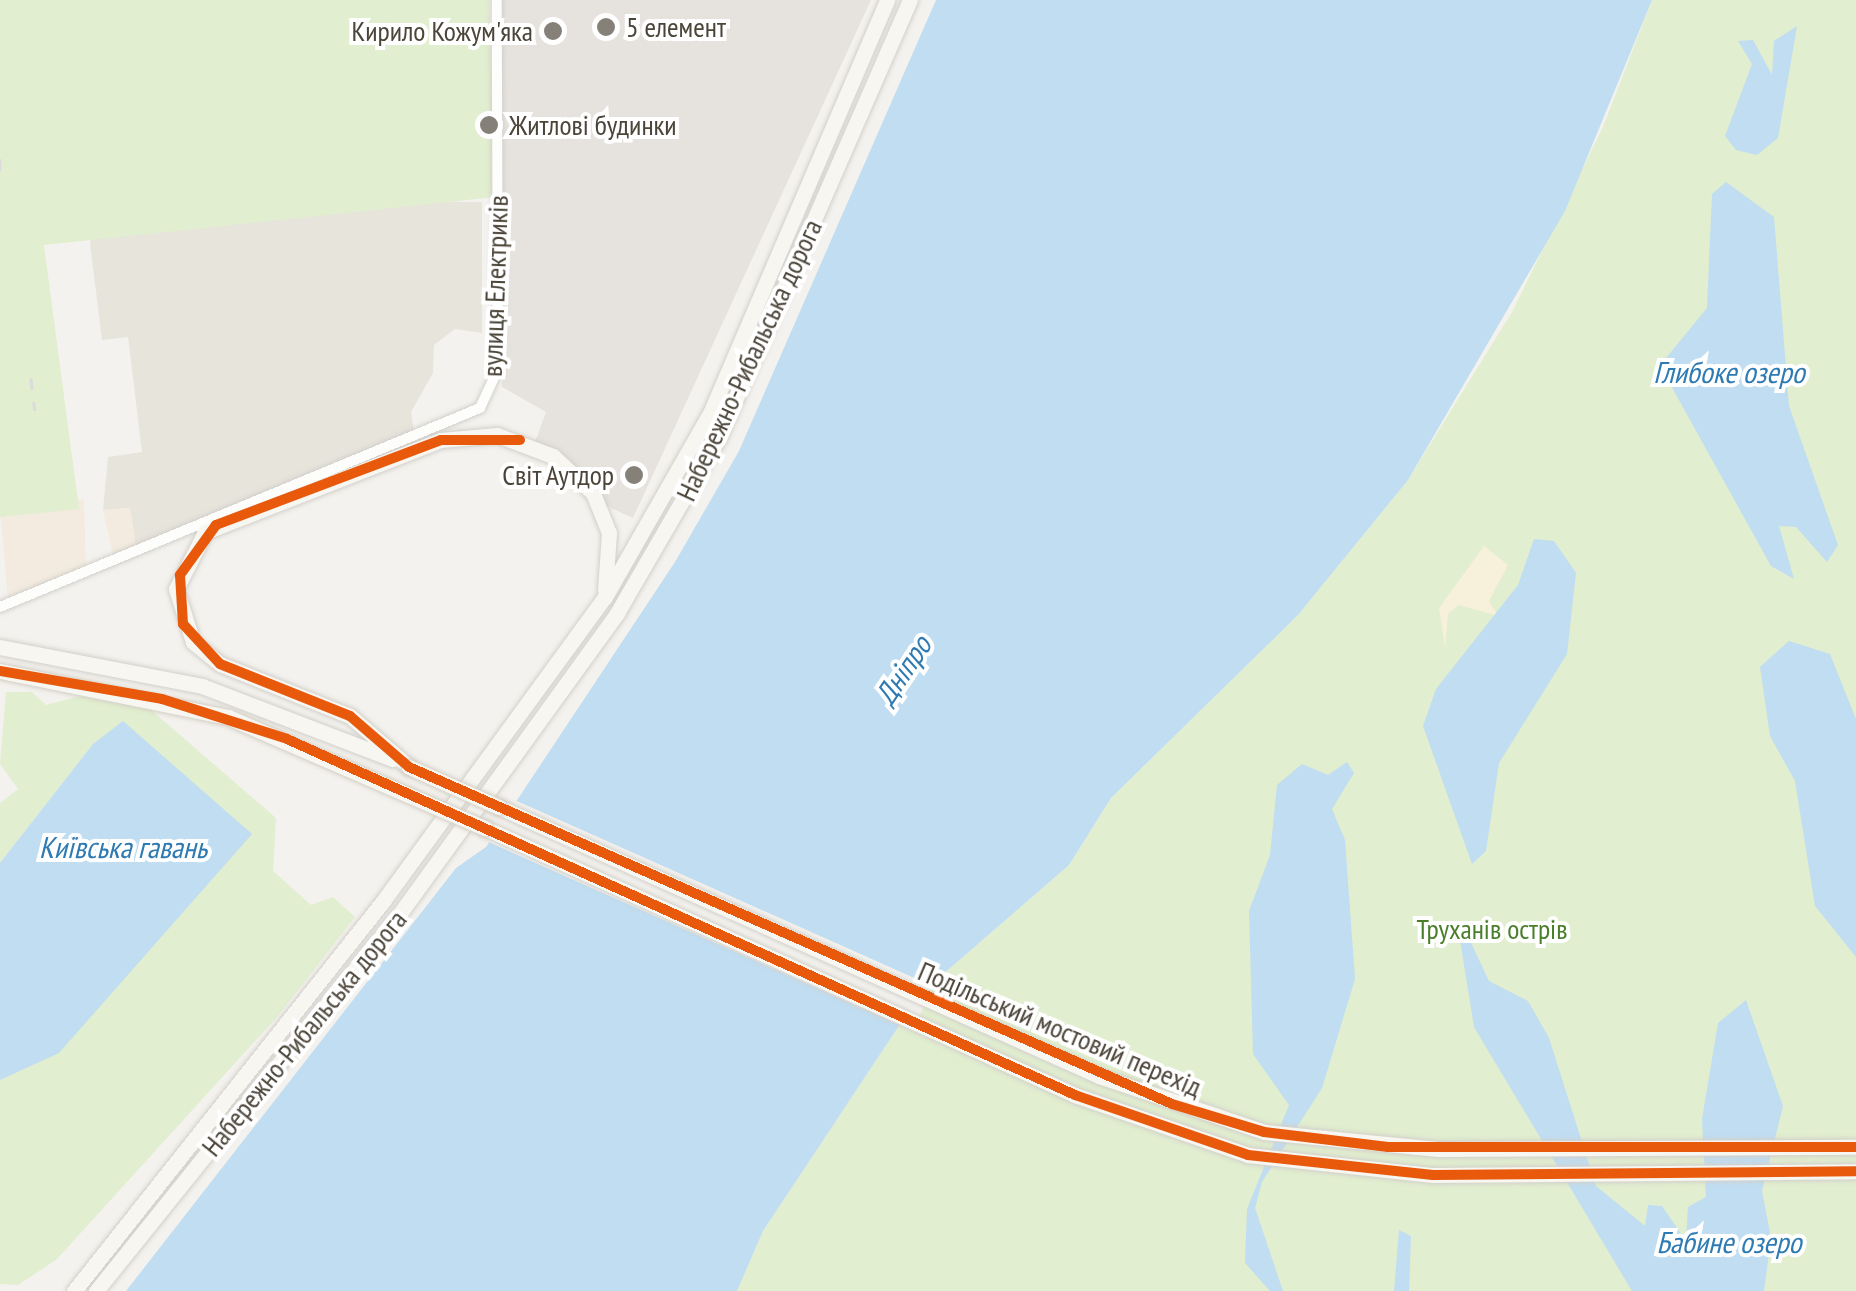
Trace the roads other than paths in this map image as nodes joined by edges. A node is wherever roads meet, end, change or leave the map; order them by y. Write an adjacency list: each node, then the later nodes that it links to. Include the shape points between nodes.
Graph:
1 (497, 0): 5 (street, вулиця Електриків, via 498,369 480,408)
2 (886, 0): 4 (main road, Набережно-Рибальська дорога, via 711,411)
3 (910, 0): 11 (main road, Набережно-Рибальська дорога, via 719,437 617,613 398,916)
4 (604, 597): 8 (main road, via 602,508 571,470 520,440 441,440 216,524 180,574 176,606 206,653 350,716); 11 (main road, Набережно-Рибальська дорога)
5 (0, 607)
6 (0, 647): 8 (main road, Подільський мостовий перехід, via 251,700)
7 (0, 671): 10 (main road, Подільський мостовий перехід, bridge, via 162,699 287,739 1075,1095 1248,1154 1433,1175)
8 (410, 767): 9 (main road, Подільський мостовий перехід, bridge, via 1100,1076 1264,1132 1438,1150)
9 (1856, 1147)
10 (1856, 1171)
11 (106, 1266): 12 (main road); 13 (main road)
12 (74, 1291)
13 (96, 1291)

